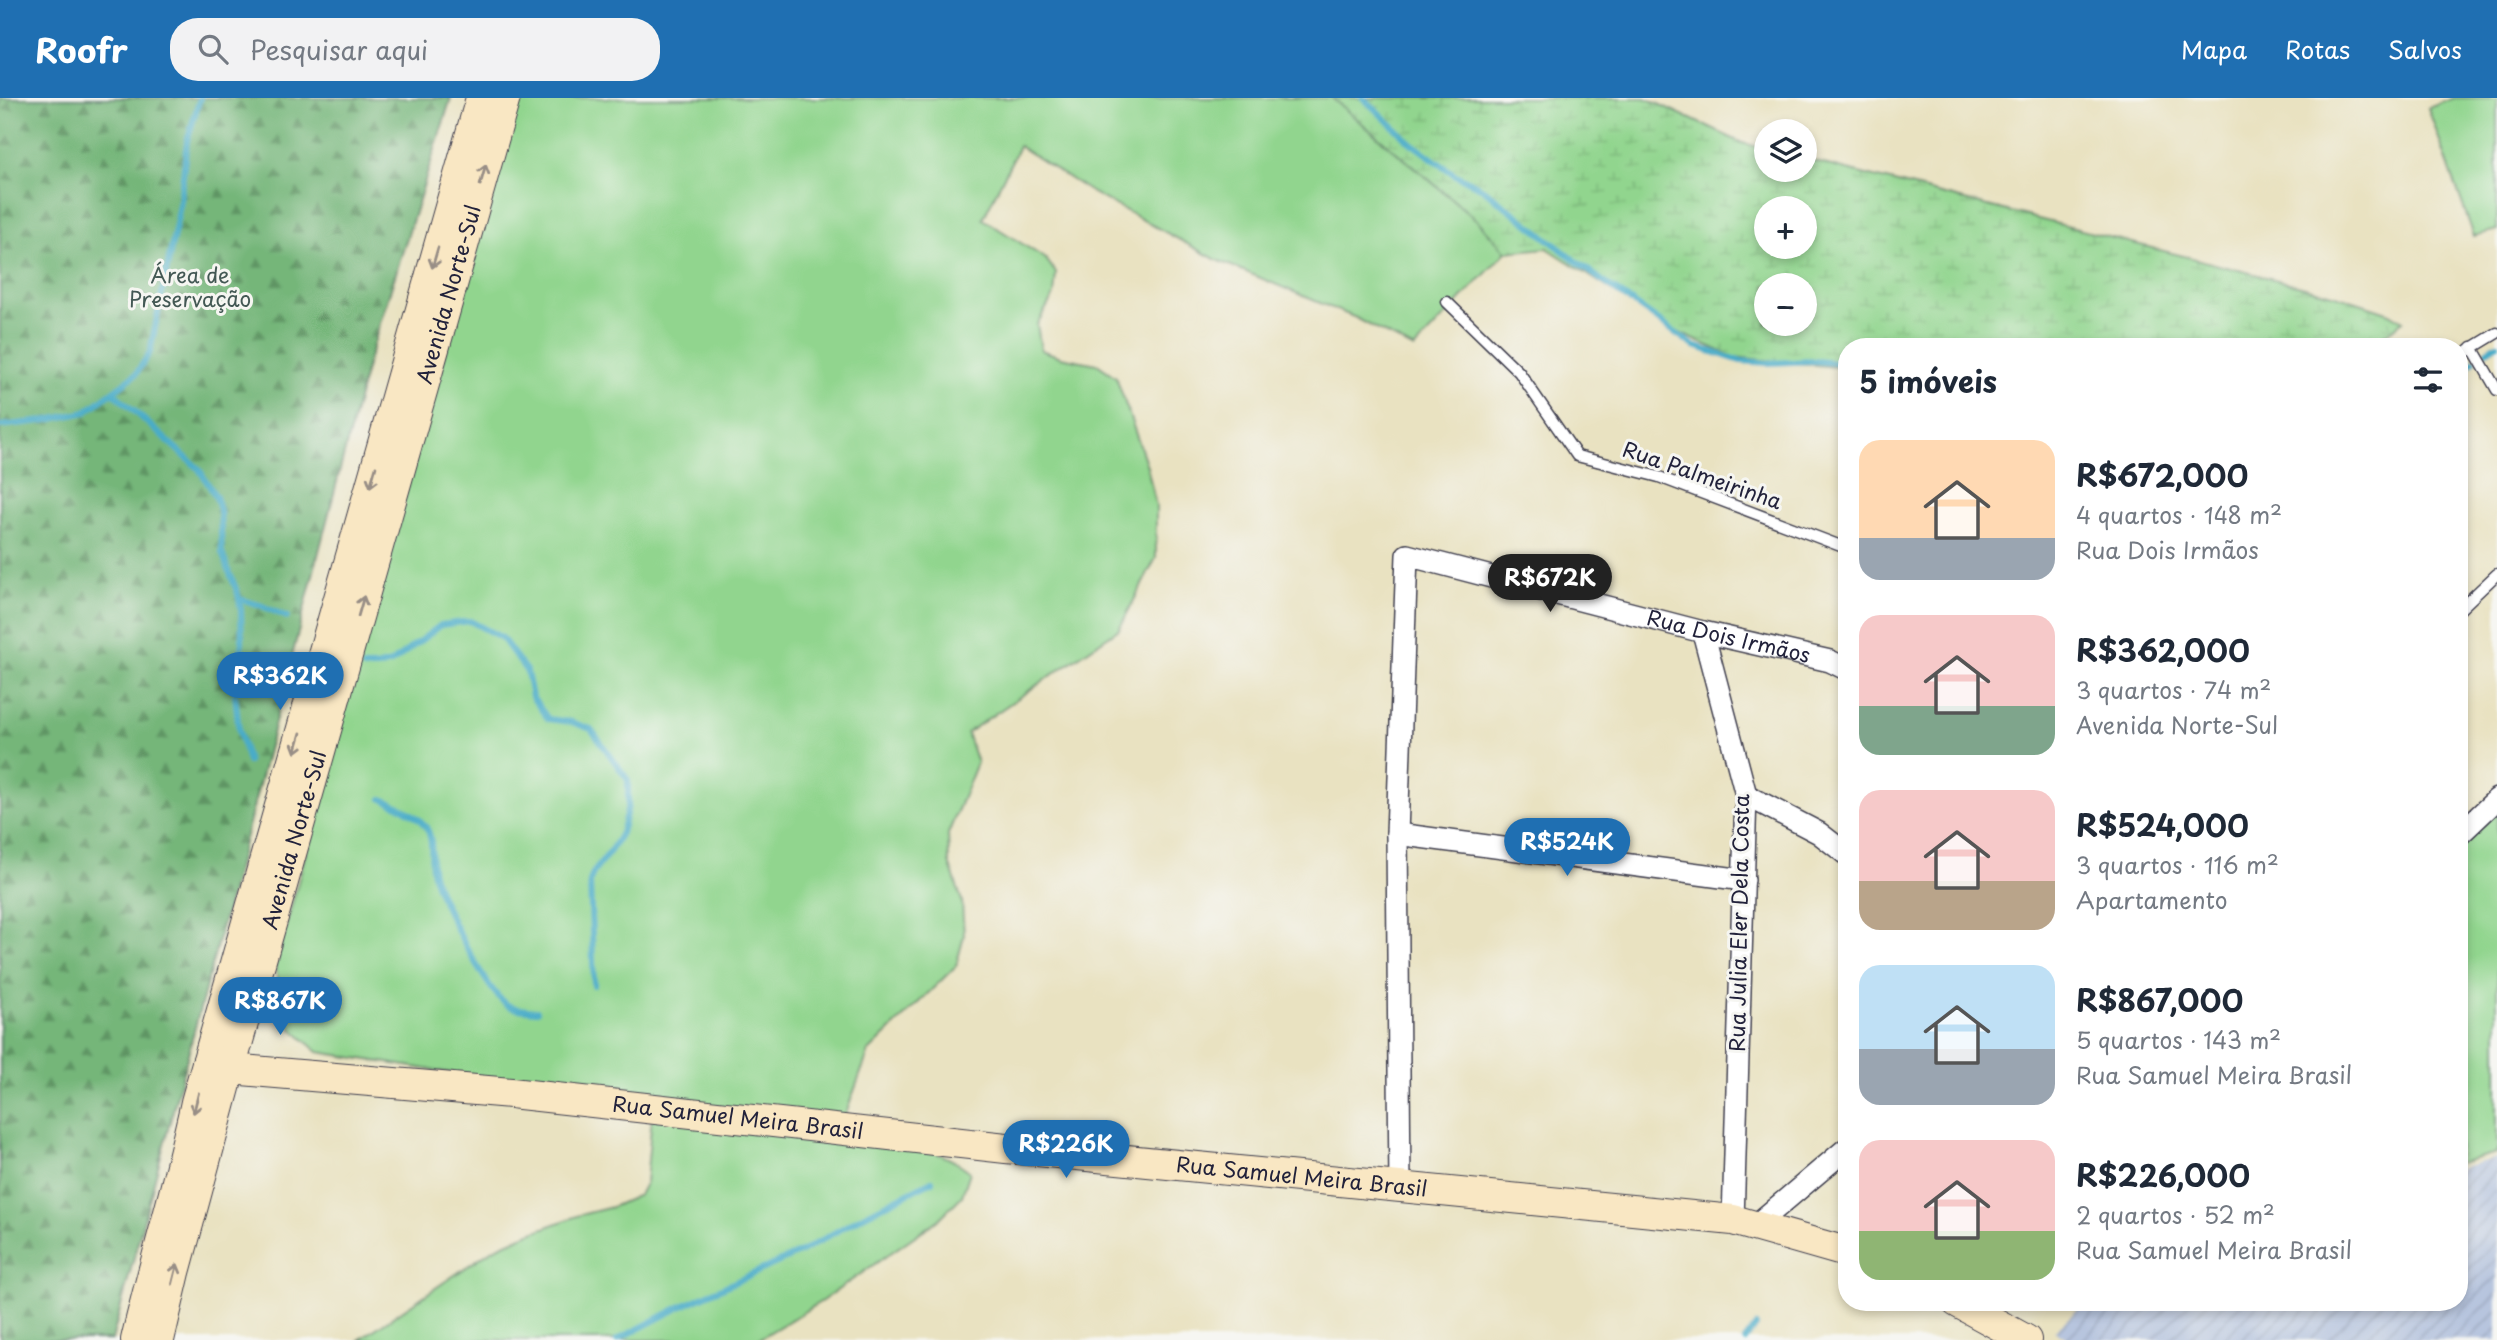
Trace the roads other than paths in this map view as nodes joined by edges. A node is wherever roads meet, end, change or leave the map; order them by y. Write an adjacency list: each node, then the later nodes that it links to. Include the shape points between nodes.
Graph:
1 (481, 98): 20 (main road, Avenida Norte-Sul, one-way to 20)
2 (505, 98): 19 (main road, Avenida Norte-Sul, one-way to 2)
3 (1447, 302): 8 (lane, Rua Palmeirinha, via 1519,372 1577,456 1659,477)
4 (2497, 332): 5 (lane)
5 (2472, 347): 6 (lane); 7 (lane)
6 (2468, 350)
7 (2497, 390)
8 (1838, 545)
9 (2497, 574): 10 (lane)
10 (2468, 601)
11 (1703, 632): 12 (street, Rua Dois Irmãos); 13 (street, Rua Julia Eler Dela Costa); 16 (street, Rua Dois Irmãos, via 1407,555)
12 (1838, 665)
13 (1746, 795): 17 (street, via 1819,832); 18 (street, Rua Julia Eler Dela Costa)
14 (2497, 799): 15 (street)
15 (2468, 826)
16 (1397, 834): 18 (street); 23 (street)
17 (1838, 847)
18 (1744, 880): 24 (street, Rua Julia Eler Dela Costa)
19 (240, 1036): 20 (main road, Avenida Norte-Sul); 21 (main road, Rua Samuel Meira Brasil, via 259,1055)
20 (219, 1066): 21 (main road, Rua Samuel Meira Brasil); 27 (main road, Avenida Norte-Sul, one-way to 27, via 196,1102); 28 (main road, Avenida Norte-Sul, one-way to 20)
21 (294, 1073): 23 (main road, Rua Samuel Meira Brasil)
22 (1838, 1155): 24 (street)
23 (1400, 1189): 24 (main road, Rua Samuel Meira Brasil)
24 (1744, 1222): 25 (main road, Rua Samuel Meira Brasil)
25 (1838, 1250)
26 (1973, 1311): 29 (main road)
27 (136, 1340)
28 (159, 1340)
29 (2026, 1340)

